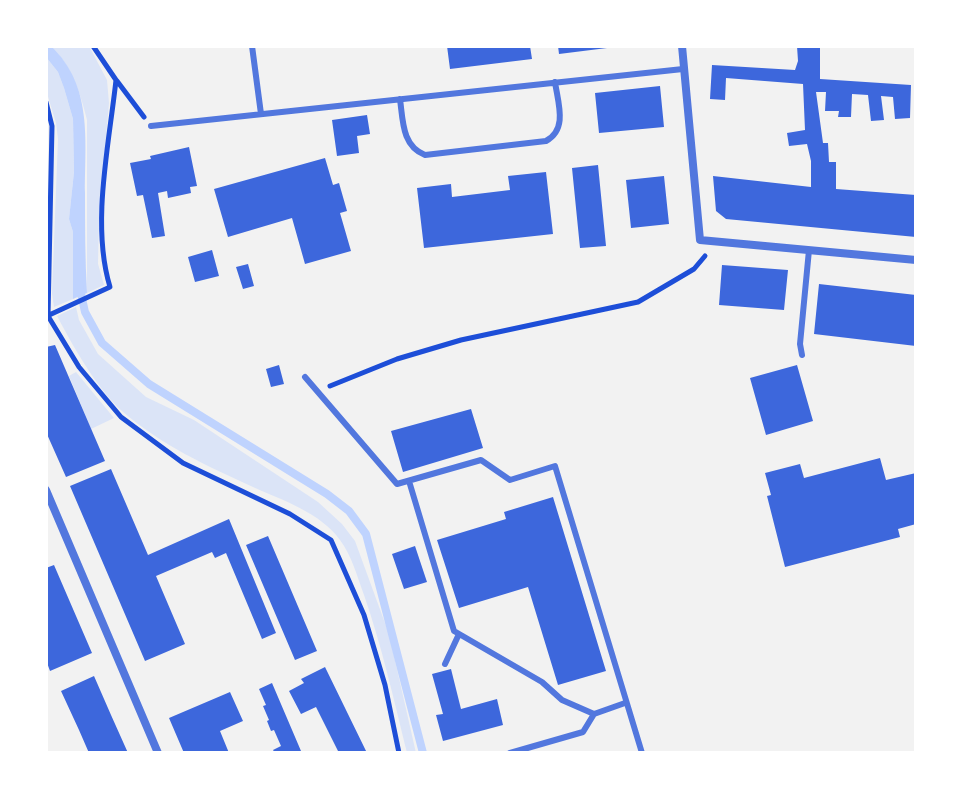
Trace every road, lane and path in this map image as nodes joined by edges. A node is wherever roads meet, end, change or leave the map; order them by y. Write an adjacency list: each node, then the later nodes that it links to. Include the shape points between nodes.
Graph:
1 (93, 46): 5 (path)
2 (252, 46): 9 (lane)
3 (682, 46): 4 (street)
4 (683, 69): 6 (lane); 11 (street, via 700,240)
5 (116, 80): 10 (path); 16 (path, via 102,215 102,261 110,287)
6 (555, 82): 7 (lane); 7 (lane, via 560,124 546,141 425,155 407,140)
7 (400, 99): 9 (lane)
8 (46, 102): 15 (path, via 52,126)
9 (261, 114): 10 (lane)
10 (151, 126)
11 (713, 241): 12 (street); 19 (path, via 694,269 638,302 461,340 397,359)
12 (809, 250): 13 (street); 17 (lane)
13 (916, 260)
14 (46, 273): 15 (path)
15 (49, 280): 16 (path)
16 (47, 316): 27 (path, via 79,367 121,417 183,463 290,514 331,540 364,615)
17 (802, 355)
18 (305, 377): 19 (lane)
19 (318, 392): 20 (lane, via 397,484)
20 (409, 481): 22 (lane); 24 (lane, via 481,460 510,480 555,466)
21 (46, 490): 26 (street)
22 (459, 634): 23 (lane); 25 (lane, via 542,682 562,700)
23 (445, 664)
24 (625, 703): 25 (lane); 29 (lane)
25 (594, 714): 28 (lane, via 583,732)
26 (158, 753)
27 (399, 753)
28 (510, 753)
29 (642, 753)

